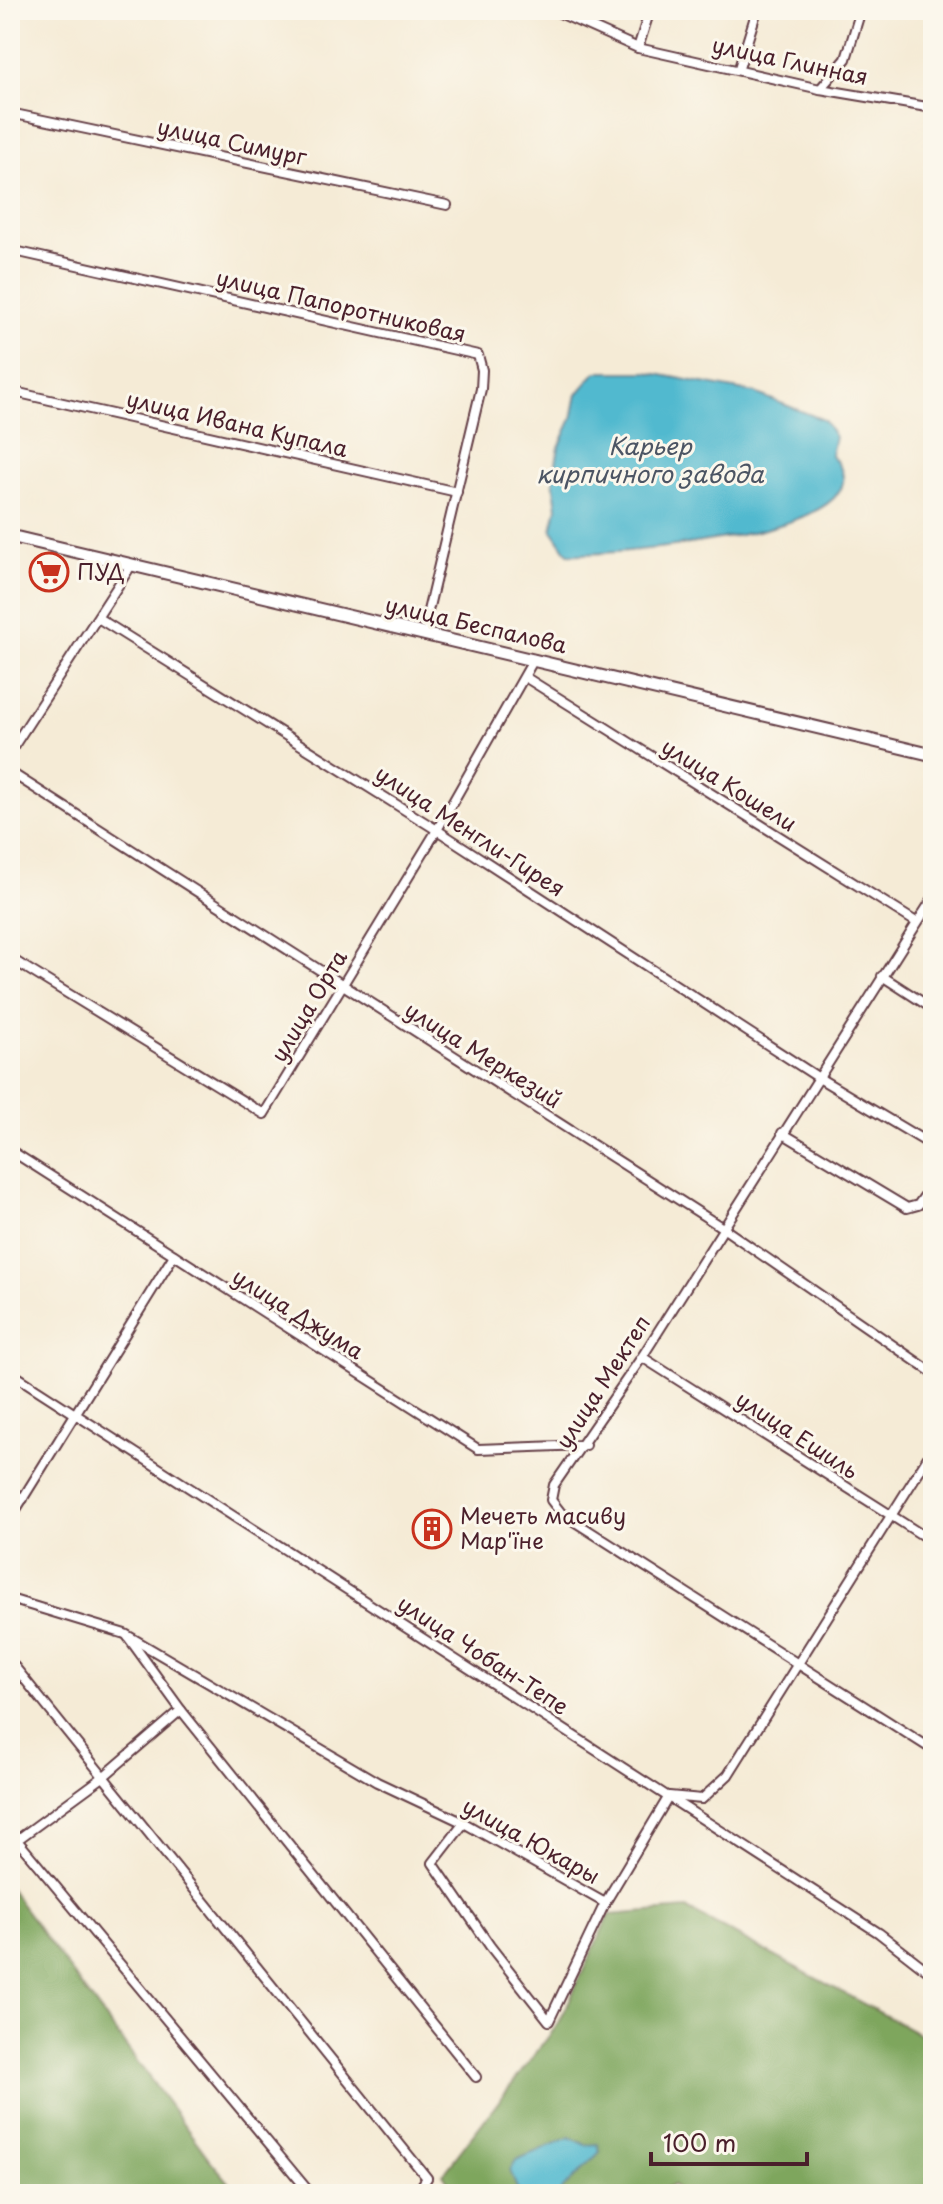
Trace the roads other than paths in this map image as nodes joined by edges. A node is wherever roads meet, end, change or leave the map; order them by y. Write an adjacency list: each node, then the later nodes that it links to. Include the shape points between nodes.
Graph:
1 (553, 10): 5 (street, улица Глинная)
2 (650, 10): 5 (street)
3 (757, 10): 6 (street)
4 (861, 10): 7 (street, via 846,59)
5 (638, 48): 6 (street, улица Глинная)
6 (739, 68): 7 (street, улица Глинная)
7 (820, 89): 8 (street, улица Глинная)
8 (933, 108)
9 (10, 113): 10 (street, улица Симург)
10 (447, 205)
11 (10, 250): 13 (street, улица Папоротниковая, via 478,355 481,389)
12 (10, 391): 13 (street, улица Ивана Купала)
13 (457, 492): 17 (street, улица Папоротниковая)
14 (10, 536): 15 (main road, улица Беспалова)
15 (132, 564): 16 (street); 17 (main road, улица Беспалова)
16 (98, 618): 20 (street); 23 (street, улица Менгли-Гирея)
17 (427, 635): 18 (main road, улица Беспалова)
18 (534, 659): 19 (street, улица Орта); 21 (main road, улица Беспалова)
19 (525, 677): 23 (street, улица Орта); 25 (street, улица Кошели)
20 (10, 752)
21 (933, 755)
22 (10, 772): 28 (street, улица Меркезий)
23 (437, 830): 28 (street, улица Орта); 30 (street, улица Менгли-Гирея)
24 (933, 898): 25 (street, улица Мектеп)
25 (916, 922): 27 (street, улица Мектеп)
26 (10, 958): 28 (street, улица Орта, via 264,1114)
27 (882, 976): 29 (street); 30 (street, улица Мектеп)
28 (341, 986): 35 (street, улица Меркезий)
29 (933, 1009)
30 (819, 1078): 31 (street, улица Мектеп); 32 (street, улица Менгли-Гирея)
31 (782, 1133): 34 (street, via 907,1208 918,1205); 35 (street, улица Мектеп)
32 (933, 1146)
33 (10, 1150): 36 (street, улица Джума)
34 (933, 1184)
35 (723, 1228): 37 (street, улица Мектеп); 39 (street, улица Меркезий)
36 (174, 1255): 40 (street); 41 (street, улица Джума, via 478,1449)
37 (642, 1357): 41 (street, улица Мектеп); 45 (street, улица Ешиль)
38 (10, 1372): 40 (street, улица Чобан-Тепе)
39 (933, 1373)
40 (78, 1414): 44 (street); 55 (street, улица Чобан-Тепе)
41 (585, 1445): 51 (street, улица Мектеп, via 554,1485 551,1500 561,1513)
42 (933, 1449): 45 (street)
43 (10, 1491): 44 (street)
44 (23, 1499): 46 (street)
45 (891, 1517): 47 (street, улица Ешиль); 51 (street)
46 (10, 1519)
47 (933, 1542)
48 (10, 1599): 49 (street, улица Юкары)
49 (125, 1634): 52 (street); 56 (street, улица Юкары, via 377,1782)
50 (10, 1661): 54 (street)
51 (796, 1663): 53 (street, улица Мектеп); 55 (street, via 728,1775 702,1799)
52 (181, 1710): 54 (street); 59 (street)
53 (933, 1750)
54 (103, 1777): 60 (street, via 17,1840); 61 (street, via 427,2178)
55 (669, 1796): 57 (street, улица Юкары); 58 (street, улица Чобан-Тепе, via 879,1933)
56 (464, 1823): 57 (street, улица Юкары); 57 (street, via 433,1863 549,2021)
57 (605, 1903)
58 (933, 1975)
59 (476, 2077)
60 (311, 2194)
61 (416, 2194)

